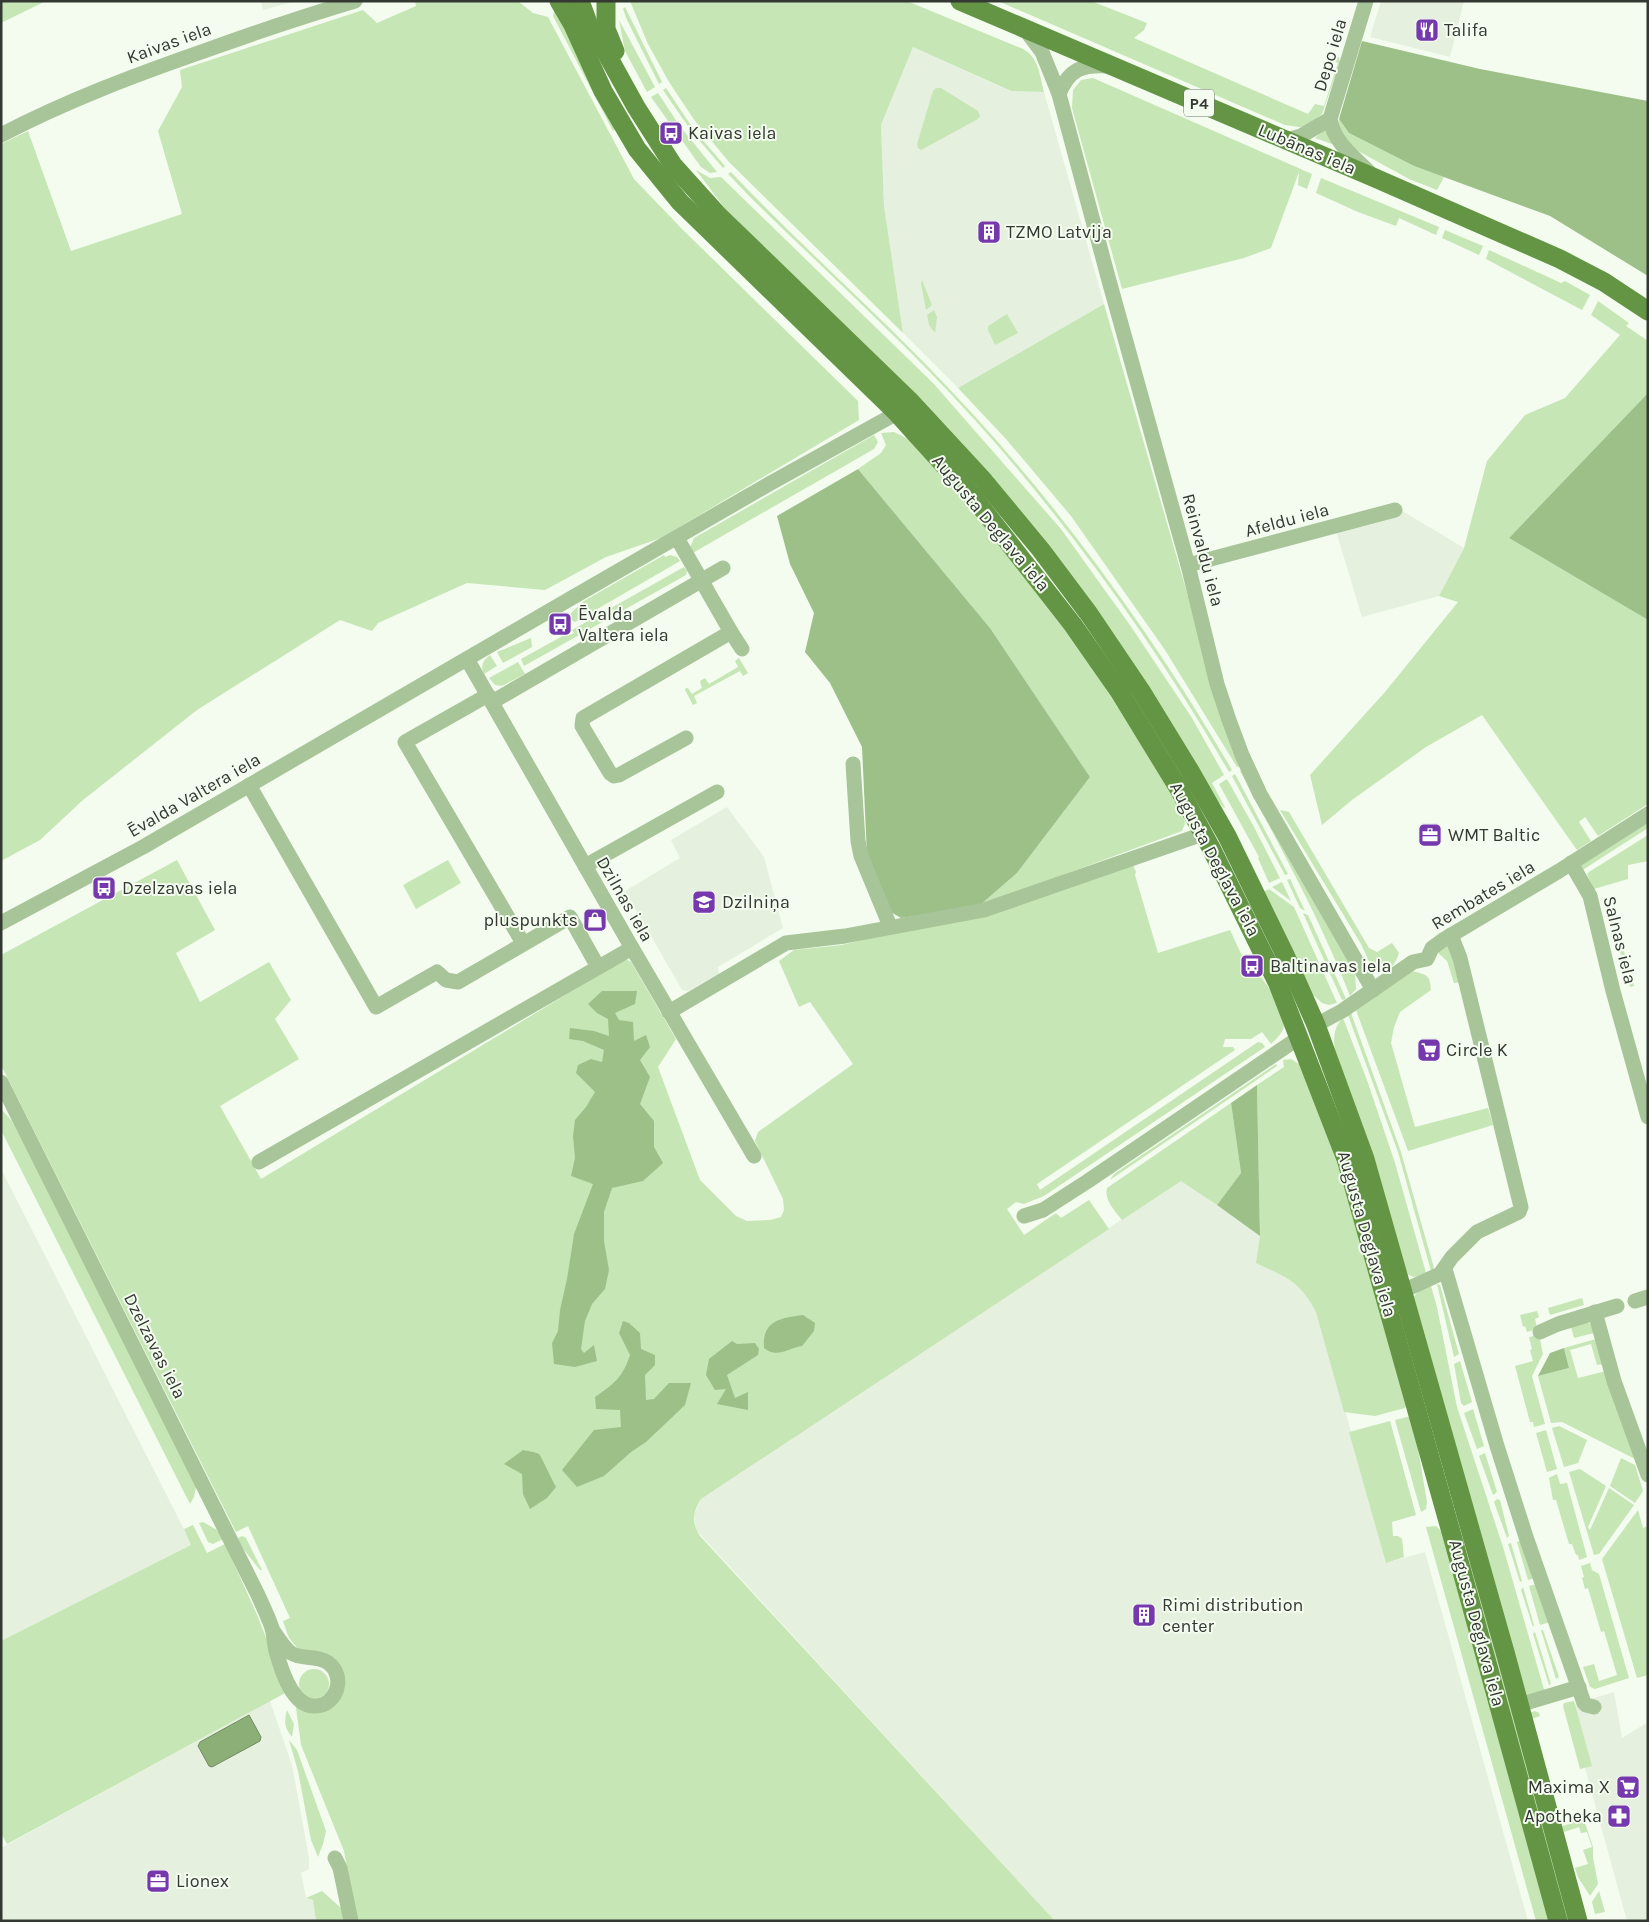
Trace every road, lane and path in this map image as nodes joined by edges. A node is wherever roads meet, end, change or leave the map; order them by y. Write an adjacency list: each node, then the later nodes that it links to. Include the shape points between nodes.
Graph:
1 (355, 1): 14 (street, Kaivas iela, via 133,76 38,115)
2 (559, 1): 18 (main road, Augusta Deglava iela, via 603,91 637,149 680,202)
3 (580, 1): 9 (main road, Augusta Deglava iela, via 591,31)
4 (589, 1): 9 (main road, Augusta Deglava iela)
5 (606, 1): 11 (main road, via 606,29 617,55)
6 (960, 1): 8 (main road, Lubānas iela / P4)
7 (1366, 1): 13 (street, Depo iela)
8 (1024, 28): 10 (main road, Lubānas iela / P4); 12 (street, Reinvaldu iela, via 1042,52)
9 (599, 40): 11 (main road, Augusta Deglava iela)
10 (1113, 67): 12 (street, via 1090,65 1072,73); 15 (main road, Lubānas iela / P4)
11 (620, 77): 44 (main road, Augusta Deglava iela, via 673,165 720,216 909,400 983,480 1089,614 1162,725 1227,836)
12 (1059, 94): 21 (street, Reinvaldu iela)
13 (1330, 119): 15 (street, Depo iela, via 1302,136); 16 (street, Depo iela, via 1341,145)
14 (1, 135)
15 (1286, 140): 16 (main road, Lubānas iela / P4)
16 (1375, 178): 17 (main road, Lubānas iela / P4, via 1560,259 1604,282)
17 (1648, 311)
18 (897, 414): 20 (street, Ēvalda Valtera iela); 33 (main road, Augusta Deglava iela, via 974,498 1073,625 1154,746)
19 (1395, 510): 21 (street, Afeldu iela)
20 (677, 538): 23 (street); 26 (street, Ēvalda Valtera iela)
21 (1188, 565): 42 (street, Reinvaldu iela, via 1218,684 1246,765)
22 (723, 568): 23 (street)
23 (702, 580): 24 (street); 27 (street)
24 (732, 632): 25 (street); 28 (street, via 581,722 614,776)
25 (742, 649)
26 (467, 659): 27 (street, Dzilnas iela); 30 (street, Ēvalda Valtera iela)
27 (490, 699): 35 (street, Dzilnas iela); 39 (street, via 405,742)
28 (686, 738)
29 (853, 764): 37 (street, via 861,856)
30 (250, 785): 36 (street, Ēvalda Valtera iela); 39 (street, via 376,1007 437,972 446,980 458,982)
31 (717, 792): 35 (street)
32 (1648, 814): 34 (street, Rembates iela)
33 (1203, 834): 37 (street, via 984,910); 45 (main road, Augusta Deglava iela, via 1256,936)
34 (1571, 863): 38 (street, Rembates iela); 47 (street, Salnas iela, via 1590,896)
35 (585, 866): 40 (street, Dzilnas iela)
36 (1, 923)
37 (890, 926): 43 (street, via 786,944)
38 (1451, 936): 42 (street, Rembates iela, via 1432,948 1427,959 1413,962); 52 (street, via 1462,967 1521,1207 1518,1212 1477,1232 1452,1257)
39 (523, 943): 41 (street, via 570,916)
40 (632, 948): 41 (street); 43 (street, Dzilnas iela)
41 (598, 967): 49 (street)
42 (1373, 990): 44 (street, Rembates iela)
43 (669, 1012): 48 (street, Dzilnas iela)
44 (1316, 1025): 50 (main road, Augusta Deglava iela)
45 (1300, 1036): 50 (main road, Augusta Deglava iela, via 1346,1159); 51 (street, via 1044,1210)
46 (1, 1082): 58 (street, Dzelzavas iela, via 214,1505)
47 (1648, 1117)
48 (754, 1156)
49 (260, 1162)
50 (1361, 1180): 53 (main road, Augusta Deglava iela); 64 (main road, Augusta Deglava iela, via 1456,1548)
51 (1024, 1216)
52 (1445, 1269): 53 (street); 59 (street, via 1502,1464)
53 (1403, 1291): 60 (main road, Augusta Deglava iela)
54 (1617, 1306): 55 (street)
55 (1595, 1312): 56 (street); 57 (street, via 1614,1381)
56 (1540, 1332)
57 (1648, 1475)
58 (272, 1629): 58 (street, Dzelzavas iela, via 276,1651 296,1698 311,1706 327,1703 337,1690 337,1674 332,1667 326,1662 288,1651)
59 (1579, 1688): 60 (street); 61 (street, via 1586,1706)
60 (1519, 1705): 65 (main road, Augusta Deglava iela)
61 (1594, 1707)
62 (335, 1858): 63 (street)
63 (352, 1921)
64 (1558, 1921)
65 (1578, 1921)

